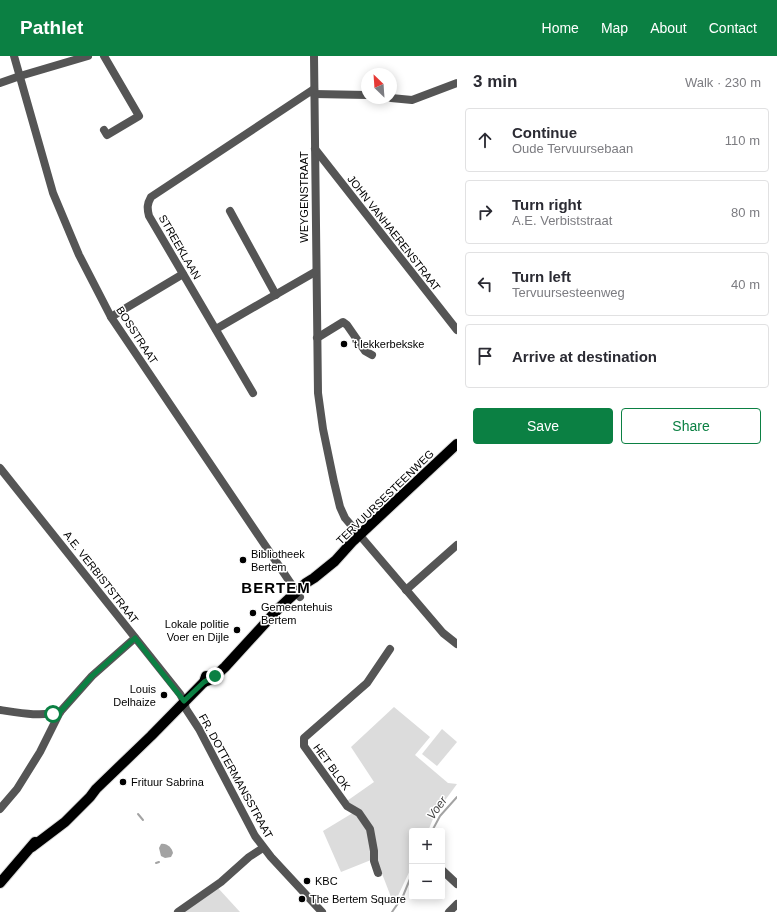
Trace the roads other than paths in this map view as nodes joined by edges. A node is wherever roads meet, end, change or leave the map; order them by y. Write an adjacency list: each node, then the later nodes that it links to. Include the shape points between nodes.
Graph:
1 (14, 56): 5 (street, BOSSTRAAT)
2 (88, 56): 5 (street)
3 (104, 56): 11 (street, via 139,116 107,135)
4 (314, 56): 8 (street, WEYGENSTRAAT)
5 (20, 76): 6 (street); 17 (street, BOSSTRAAT, via 53,193 79,255)
6 (0, 83)
7 (457, 83): 10 (street, via 412,100)
8 (314, 91): 9 (street); 12 (street, WEYGENSTRAAT); 15 (street, STREEKLAAN, via 151,197 147,209 149,216)
9 (361, 95)
10 (397, 99)
11 (104, 130)
12 (315, 150): 14 (street, WEYGENSTRAAT); 19 (street, JOHN VANHAERENSTRAAT)
13 (230, 211): 16 (street)
14 (316, 272): 16 (street); 20 (street, WEYGENSTRAAT)
15 (183, 274): 17 (street); 18 (street, STREEKLAAN)
16 (276, 295): 18 (street)
17 (111, 317): 28 (street, BOSSTRAAT)
18 (216, 329): 22 (street, STREEKLAAN)
19 (457, 330)
20 (317, 338): 21 (street, via 343,322 365,351); 25 (street, WEYGENSTRAAT, via 318,393 334,482 342,512)
21 (372, 355)
22 (253, 393)
23 (457, 444): 25 (main road, TERVUURSESTEENWEG)
24 (0, 468): 29 (street, A.E. VERBISTSTRAAT)
25 (360, 535): 27 (street, WEYGENSTRAAT); 28 (main road, TERVUURSESTEENWEG, via 326,572)
26 (457, 544): 27 (street)
27 (406, 590): 30 (street, WEYGENSTRAAT, via 443,634)
28 (298, 595): 32 (main road, TERVUURSESTEENWEG, via 271,624 251,638 215,676 204,682)
29 (135, 638): 32 (street, A.E. VERBISTSTRAAT); 34 (street, via 92,676)
30 (457, 644)
31 (390, 649): 37 (street, HET BLOK, via 367,683 304,738 304,746 347,806 359,813 370,829)
32 (184, 701): 36 (street, FR. DOTTERMANSSTRAAT, via 186,709); 39 (main road, TERVUURSESTEENWEG, via 96,789 74,804 38,839)
33 (0, 710): 34 (street, via 30,714)
34 (60, 712): 35 (street, via 40,752)
35 (0, 809)
36 (263, 848): 42 (street, FR. DOTTERMANSSTRAAT); 43 (street)
37 (378, 873)
38 (445, 873): 40 (street)
39 (0, 883)
40 (457, 884)
41 (457, 904): 44 (street)
42 (319, 911)
43 (178, 912)
44 (449, 912)

